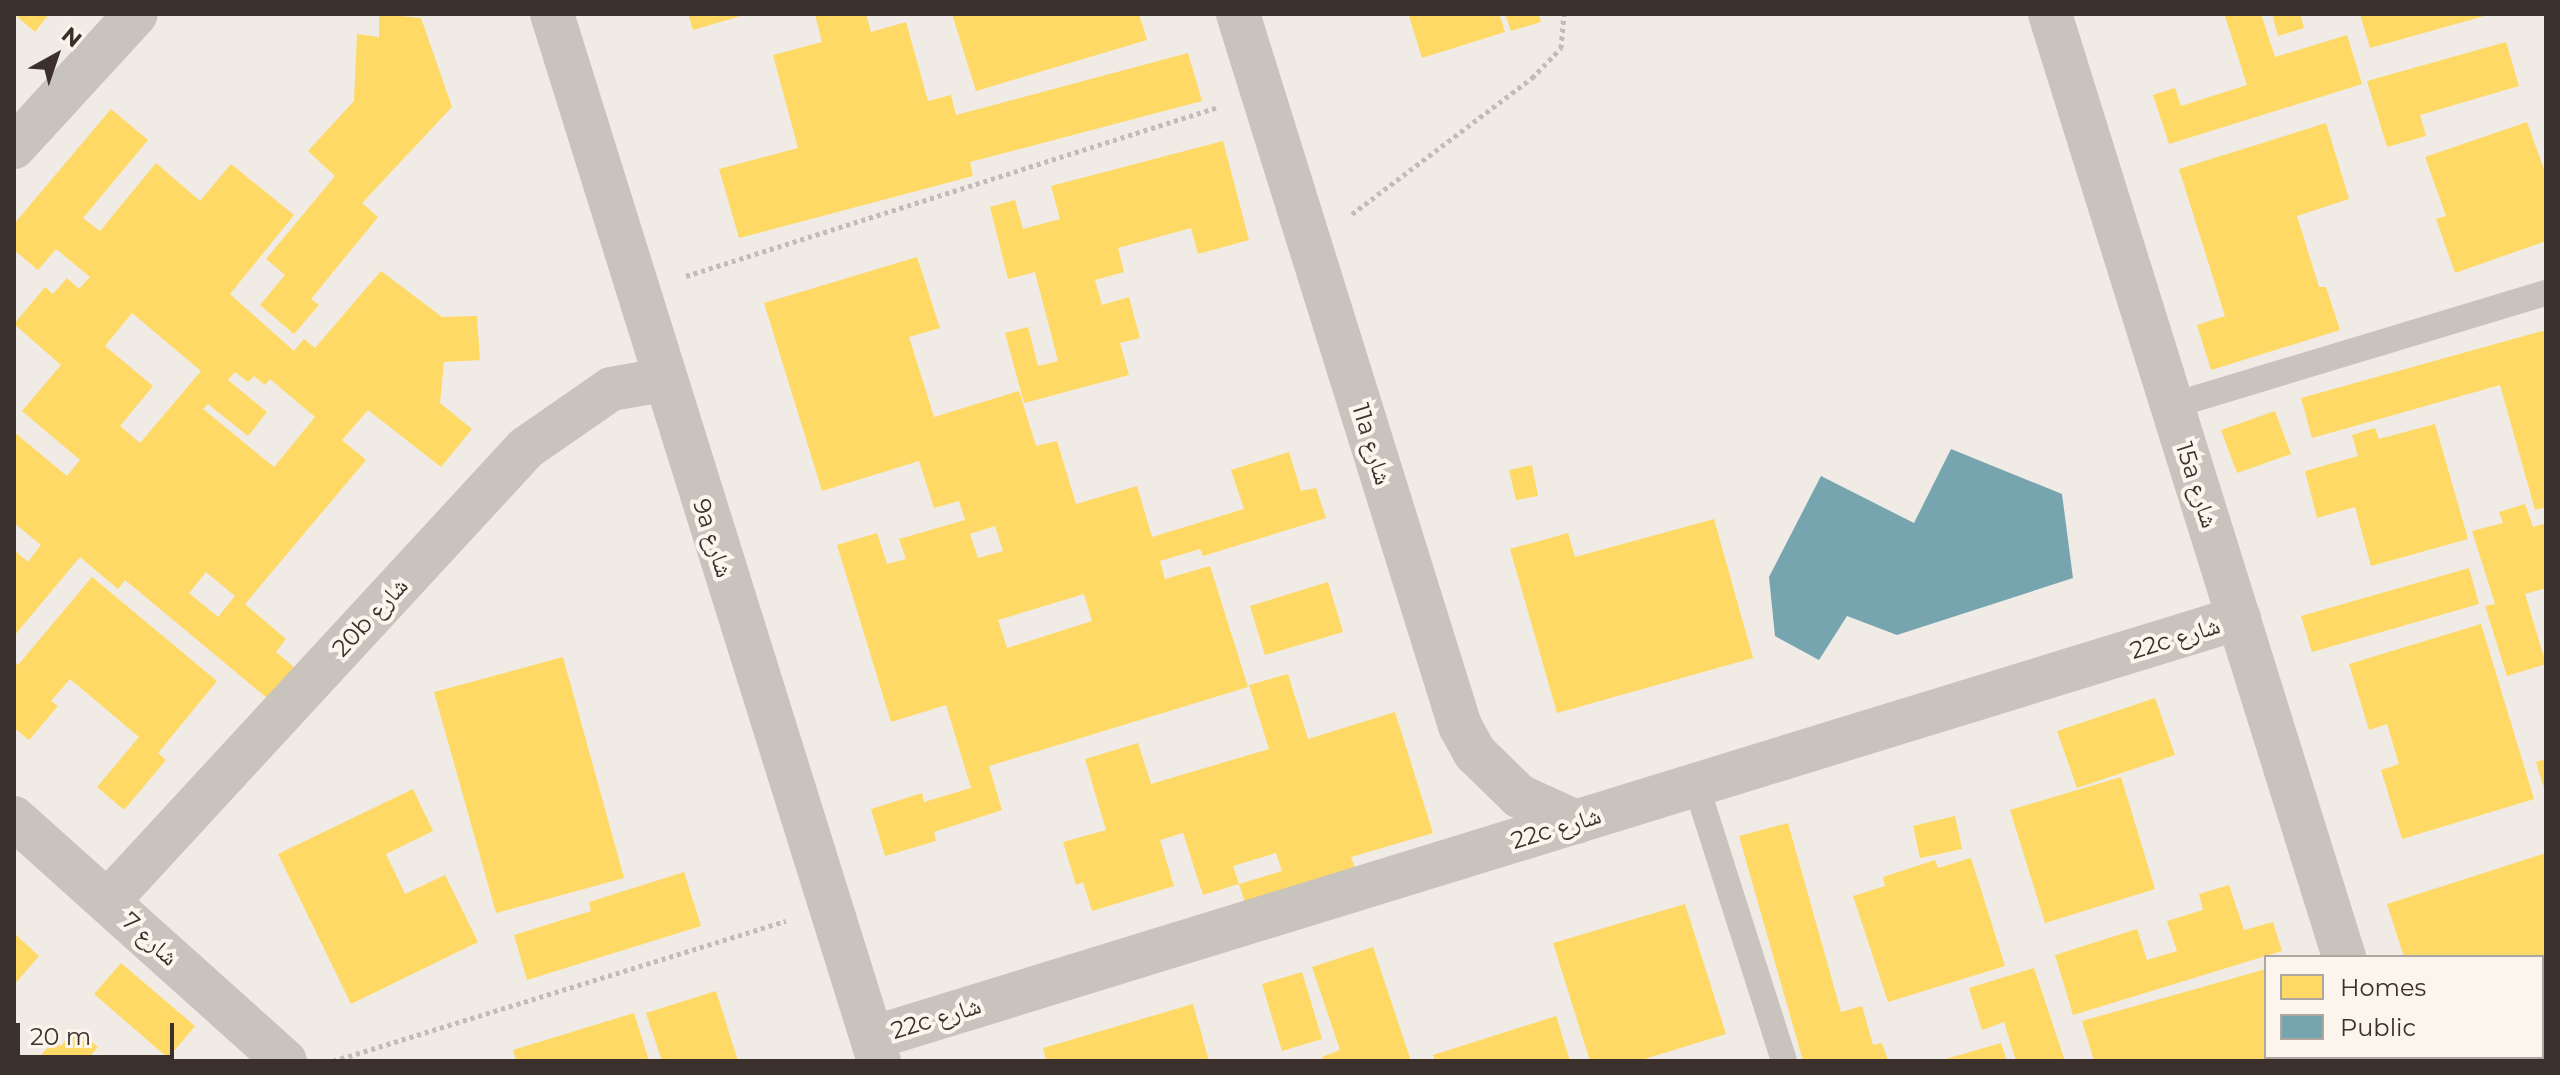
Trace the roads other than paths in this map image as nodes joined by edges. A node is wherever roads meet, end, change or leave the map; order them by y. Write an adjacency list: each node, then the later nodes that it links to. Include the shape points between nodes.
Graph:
1 (136, 14): 5 (street)
2 (552, 14): 7 (street, 9a شارع)
3 (1238, 14): 12 (street, 11a شارع, via 1460,726 1475,753 1519,796)
4 (2050, 14): 8 (street, 15a شارع)
5 (14, 147)
6 (2546, 293): 8 (lane)
7 (662, 380): 13 (street, 20b شارع, via 611,389 526,448); 15 (street, 9a شارع)
8 (2171, 406): 9 (street, 15a شارع)
9 (2239, 618): 10 (street, 22c شارع); 14 (street, 15a شارع)
10 (1696, 785): 12 (street, 22c شارع); 17 (lane)
11 (14, 818): 13 (street, شارع 7)
12 (1576, 822): 15 (street, 22c شارع)
13 (108, 901): 16 (street, شارع 7)
14 (2343, 955)
15 (876, 1049)
16 (285, 1061)
17 (1784, 1061)

